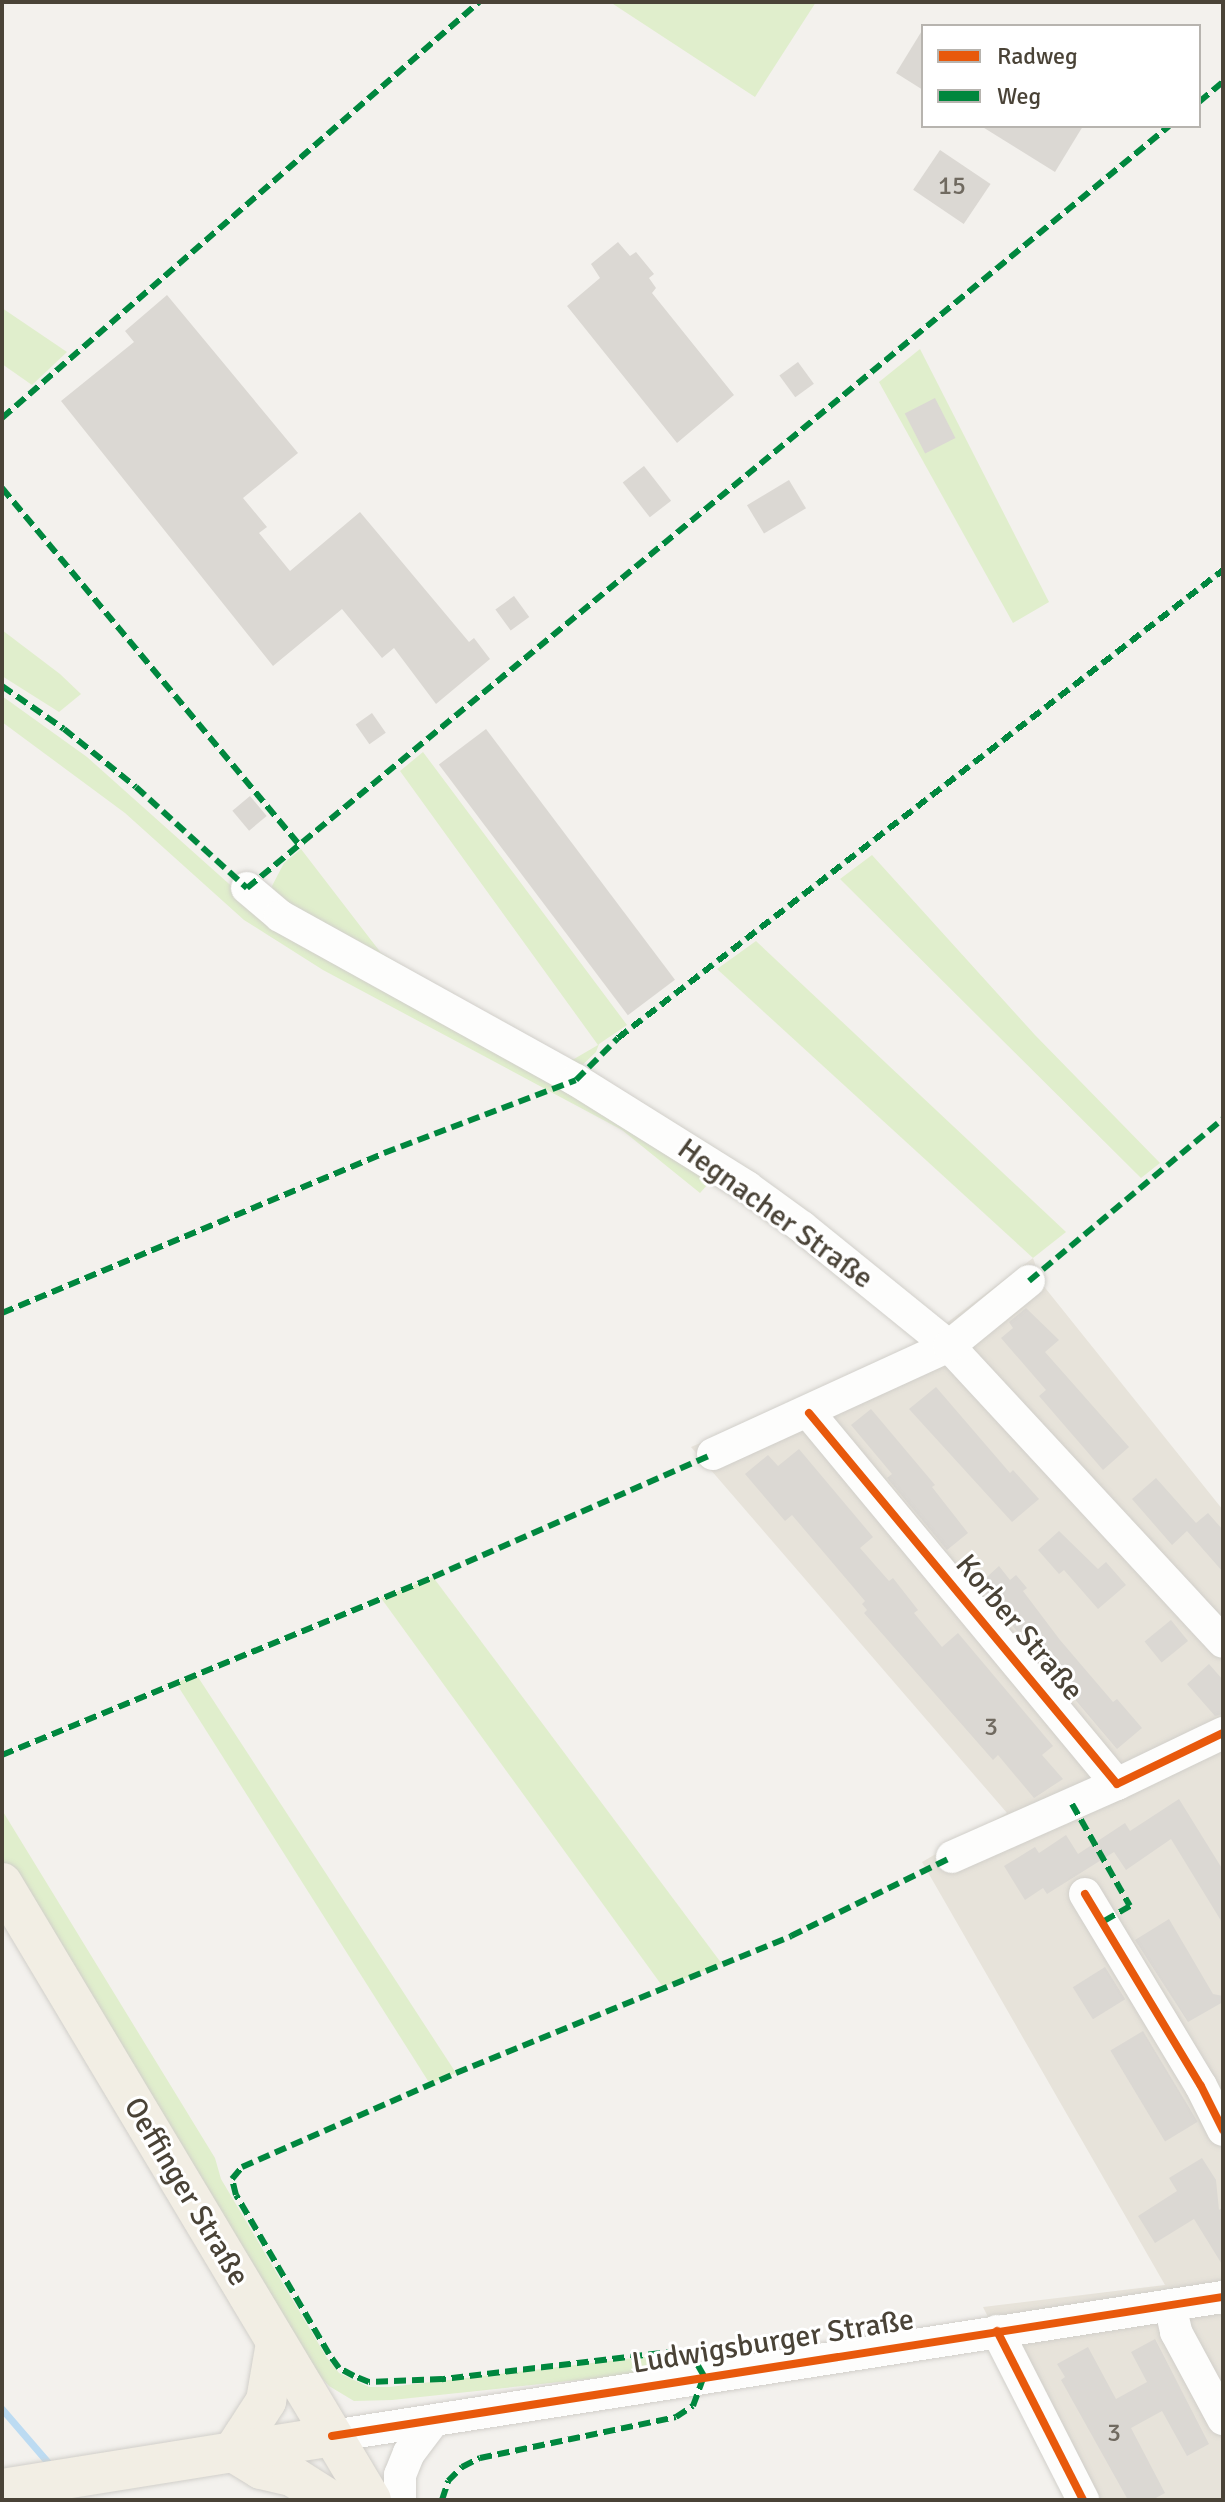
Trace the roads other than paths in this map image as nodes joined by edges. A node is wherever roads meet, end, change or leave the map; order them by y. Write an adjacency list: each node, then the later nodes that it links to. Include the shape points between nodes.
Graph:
1 (247, 888): 3 (street, Hegnacher Straße, via 280,916 576,1080 747,1187)
2 (1029, 1281): 3 (street)
3 (949, 1346): 4 (street); 6 (street, Hegnacher Straße)
4 (809, 1413): 5 (street); 8 (street, Korber Straße)
5 (713, 1454)
6 (1223, 1642)
7 (1223, 1733): 8 (street)
8 (1117, 1784): 9 (street)
9 (952, 1857)
10 (2, 1883): 16 (main road, Oeffinger Straße)
11 (1085, 1894): 12 (street)
12 (1223, 2130)
13 (1223, 2297): 14 (street, Ludwigsburger Straße)
14 (1170, 2305): 15 (street, Ludwigsburger Straße); 17 (street, via 1176,2332)
15 (997, 2331): 18 (street, Ludwigsburger Straße); 25 (street)
16 (276, 2343): 19 (main road, Oeffinger Straße); 20 (main road, via 266,2401)
17 (1223, 2419)
18 (434, 2420): 19 (street, Ludwigsburger Straße); 24 (street, via 409,2453 400,2475)
19 (332, 2436): 20 (main road); 23 (main road, Oeffinger Straße)
20 (233, 2452): 21 (main road); 22 (main road, via 261,2469 292,2476)
21 (2, 2489)
22 (330, 2500)
23 (371, 2500)
24 (400, 2500)
25 (1083, 2500)

